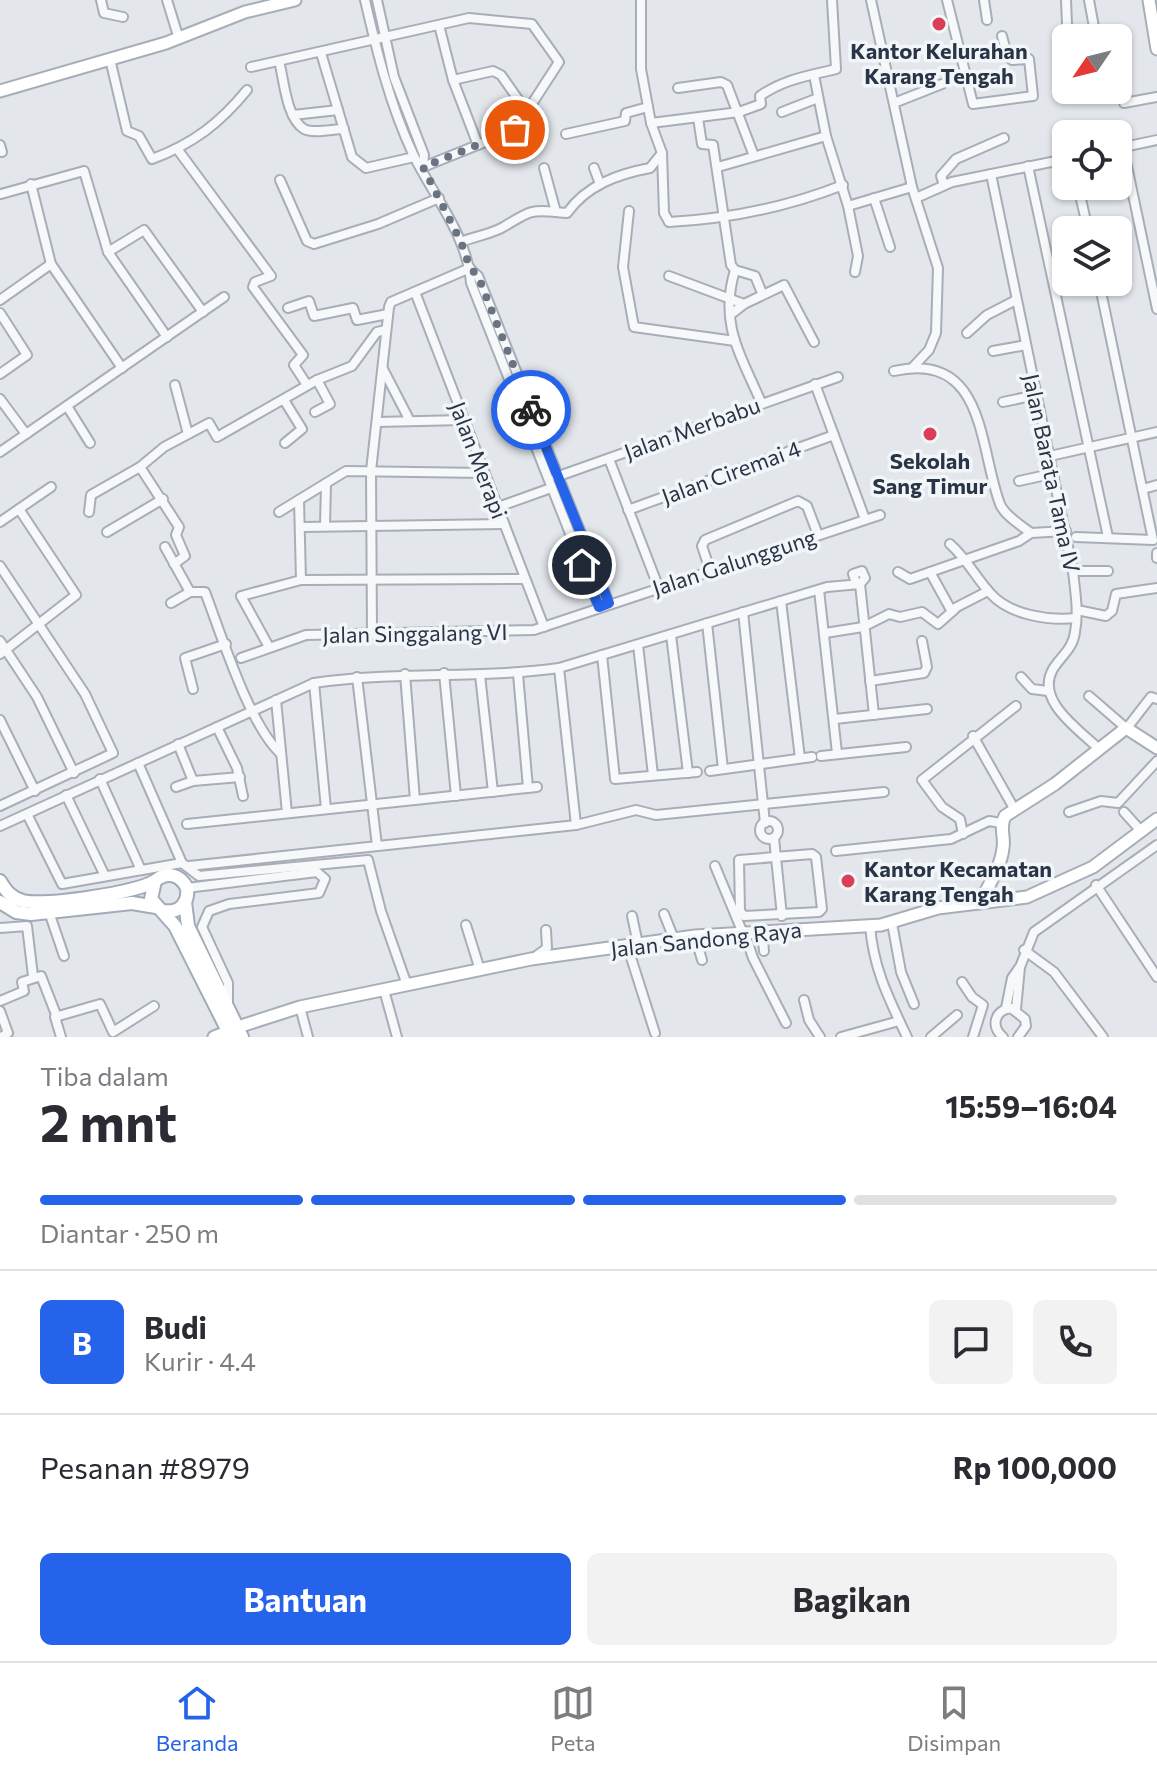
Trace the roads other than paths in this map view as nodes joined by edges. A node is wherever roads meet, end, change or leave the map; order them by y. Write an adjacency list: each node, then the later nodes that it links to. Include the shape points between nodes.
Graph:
1 (101, 0): 17 (street, via 106,15)
2 (167, 0): 25 (street)
3 (295, 0): 15 (street)
4 (365, 0): 24 (street)
5 (377, 0): 22 (street)
6 (641, 0): 42 (street, via 641,69)
7 (832, 0): 31 (street, via 836,69)
8 (871, 0): 41 (street)
9 (947, 0): 23 (street, via 973,104 1033,96 1029,59 1012,60)
10 (984, 0): 18 (street)
11 (1066, 0): 19 (street)
12 (1089, 0): 20 (street)
13 (1149, 0): 26 (street)
14 (1155, 0): 16 (street)
15 (264, 3): 25 (street)
16 (1157, 9)
17 (123, 17)
18 (987, 20)
19 (1067, 24)
20 (1093, 24)
21 (439, 25): 22 (street); 32 (street); 44 (street, via 469,18 532,24 559,62)
22 (385, 35): 24 (street); 37 (street)
23 (1002, 36)
24 (374, 37): 27 (street); 37 (street)
25 (179, 39): 28 (street)
26 (1157, 49)
27 (321, 53): 29 (street); 43 (street)
28 (110, 59): 36 (street); 57 (street, via 127,131 139,136 152,159)
29 (279, 61): 30 (street); 47 (street)
30 (251, 67)
31 (814, 75): 39 (street); 45 (street, via 772,87 760,96 761,104)
32 (453, 80): 44 (street, via 493,71); 55 (street)
33 (942, 84): 41 (street)
34 (678, 88): 45 (street, via 721,82)
35 (247, 90): 57 (street, via 226,116)
36 (0, 91)
37 (394, 92): 60 (street); 63 (street, via 424,155)
38 (1157, 97): 40 (street)
39 (818, 98): 46 (street); 52 (street)
40 (1132, 102)
41 (894, 103): 73 (street)
42 (648, 107): 49 (street); 51 (street, via 626,113 625,121)
43 (338, 110): 47 (street); 50 (street)
44 (527, 112): 55 (street, via 515,130)
45 (739, 112): 48 (street); 59 (street)
46 (782, 112)
47 (293, 115): 50 (street, via 307,130)
48 (698, 118): 49 (street); 64 (street, via 702,144 713,145)
49 (651, 123): 58 (street)
50 (344, 129): 60 (street, via 352,157 366,168)
51 (566, 134)
52 (826, 136): 59 (street); 71 (street)
53 (1004, 138): 72 (street, via 956,159 941,176)
54 (1157, 140): 56 (street)
55 (478, 145): 63 (street)
56 (1132, 145)
57 (178, 150): 121 (street, via 271,276 253,287 303,355 294,365)
58 (662, 153): 70 (street, via 650,168); 82 (street, via 664,213 669,222)
59 (754, 156): 64 (street)
60 (414, 157): 63 (street)
61 (1052, 162): 62 (street)
62 (1028, 166): 67 (street); 140 (street)
63 (423, 167): 75 (street)
64 (718, 167): 82 (street)
65 (544, 168): 81 (street)
66 (594, 168): 70 (street)
67 (991, 174): 72 (street); 97 (street, Jalan Barata Tama IV)
68 (280, 180): 75 (street, via 307,241 314,244)
69 (31, 184): 74 (street); 85 (street, via 84,171); 86 (street)
70 (600, 184): 81 (street, via 567,213)
71 (843, 185): 79 (street); 82 (street, via 791,204)
72 (944, 185): 77 (street)
73 (912, 187): 76 (street); 77 (street)
74 (1, 194)
75 (439, 198): 83 (street)
76 (874, 198): 79 (street); 84 (street)
77 (916, 198): 112 (street, via 938,268 936,333)
78 (1132, 200): 100 (street)
79 (848, 206): 89 (street, via 858,256)
80 (629, 211): 108 (street, via 623,267 634,327)
81 (556, 212): 83 (street, via 516,215 505,226)
82 (723, 218): 88 (street)
83 (461, 242): 87 (street)
84 (890, 247)
85 (108, 252): 101 (street, via 144,230); 107 (street)
86 (51, 264): 96 (street); 113 (street)
87 (470, 268): 91 (street); 127 (street, via 478,276)
88 (735, 270): 92 (street, via 755,276); 95 (street)
89 (855, 272)
90 (669, 276): 95 (street)
91 (415, 292): 103 (street, via 391,302); 130 (street, Jalan Merapi)
92 (762, 293): 98 (street); 109 (street, via 784,285)
93 (1102, 296): 137 (street)
94 (224, 297): 101 (street)
95 (727, 297): 98 (street); 104 (street)
96 (0, 300)
97 (1016, 300): 106 (street); 110 (street, Jalan Barata Tama IV)
98 (744, 304): 104 (street)
99 (288, 308): 103 (street, via 309,301 314,316 353,308 357,320)
100 (1157, 309)
101 (203, 312): 107 (street)
102 (0, 313): 116 (street, via 27,355)
103 (388, 314): 105 (street)
104 (730, 315): 108 (street)
105 (386, 330): 114 (street); 118 (street, via 377,332 352,366)
106 (967, 333)
107 (167, 337): 113 (street)
108 (735, 341): 125 (street)
109 (814, 342)
110 (1026, 345): 111 (street); 122 (street, Jalan Barata Tama IV)
111 (993, 351)
112 (913, 367): 115 (street); 172 (street, via 937,371 963,390 985,436 1001,507)
113 (122, 368): 128 (street)
114 (383, 368): 131 (street); 132 (street)
115 (894, 371)
116 (0, 374)
117 (838, 377): 119 (street, Jalan Merbabu)
118 (317, 380): 121 (street); 129 (street, via 330,404)
119 (815, 384): 125 (street, Jalan Merbabu); 136 (street)
120 (175, 385): 135 (street)
121 (307, 385): 124 (street)
122 (1036, 395): 126 (street); 142 (street, Jalan Barata Tama IV)
123 (0, 399): 134 (street)
124 (284, 400): 135 (street, via 217,437 209,423); 139 (street, via 302,429)
125 (761, 402): 143 (street, Jalan Merbabu)
126 (1003, 402)
127 (524, 405): 148 (street); 151 (street)
128 (67, 406): 134 (street); 138 (street)
129 (315, 412)
130 (464, 420): 131 (street); 146 (street, Jalan Merapi)
131 (410, 421): 132 (street)
132 (377, 422): 145 (street)
133 (1157, 432): 137 (street)
134 (26, 434): 141 (street)
135 (188, 434): 144 (street)
136 (834, 435): 159 (street, Jalan Ciremai 4); 163 (street)
137 (1131, 438): 140 (street); 154 (street)
138 (90, 443)
139 (285, 443)
140 (1089, 448): 142 (street); 175 (street)
141 (0, 452)
142 (1050, 456): 147 (street, Jalan Barata Tama IV)
143 (609, 459): 148 (street, Jalan Merbabu); 159 (street)
144 (140, 467): 155 (street); 160 (street, via 91,495)
145 (371, 471): 146 (street); 150 (street, via 346,471); 167 (street)
146 (484, 473): 157 (street, Jalan Merapi)
147 (1055, 473): 149 (street); 170 (street, Jalan Barata Tama IV)
148 (558, 476): 151 (street, Jalan Merbabu); 176 (street)
149 (1019, 481)
150 (326, 484): 156 (street); 168 (street)
151 (549, 484): 157 (street, Jalan Merbabu); 177 (street)
152 (1157, 485): 154 (street)
153 (51, 487): 158 (street)
154 (1143, 489): 165 (street)
155 (163, 499): 171 (street); 181 (street, via 179,527 176,535 185,556)
156 (299, 500): 161 (street); 169 (street)
157 (498, 507): 166 (street, Jalan Merapi)
158 (19, 509): 164 (street); 204 (street, via 76,591 72,602)
159 (628, 510): 191 (street)
160 (89, 512)
161 (279, 512)
162 (880, 515): 163 (street, Jalan Galunggung)
163 (865, 519): 173 (street, Jalan Galunggung)
164 (0, 522)
165 (1154, 523): 175 (street, via 1153,540)
166 (504, 524): 167 (street); 189 (street, Jalan Merapi)
167 (373, 525): 168 (street); 188 (street)
168 (325, 526): 169 (street)
169 (303, 527): 190 (street)
170 (1066, 531): 172 (street); 184 (street, Jalan Barata Tama IV)
171 (107, 532)
172 (1031, 533): 180 (street)
173 (818, 535): 183 (street, Jalan Galunggung); 183 (street, via 807,506 798,501 705,540)
174 (1076, 537): 175 (street)
175 (1108, 537)
176 (584, 540): 177 (street); 198 (street)
177 (574, 544): 199 (street)
178 (950, 544): 180 (street)
179 (165, 547): 181 (street)
180 (966, 558): 187 (street); 194 (street)
181 (174, 564): 195 (street)
182 (0, 566): 204 (street)
183 (710, 570): 191 (street, Jalan Galunggung)
184 (1073, 571): 185 (street); 202 (street, Jalan Barata Tama IV)
185 (1108, 571)
186 (898, 572): 187 (street, via 910,579)
187 (930, 572): 200 (street, via 949,608)
188 (373, 578): 189 (street); 190 (street); 208 (street)
189 (525, 579): 205 (street, Jalan Merapi)
190 (301, 580): 213 (street, via 241,596)
191 (658, 586): 198 (street, Jalan Galunggung)
192 (1157, 588): 202 (street, via 1116,594 1106,616)
193 (823, 589): 196 (street); 206 (street, via 856,580); 207 (street)
194 (988, 591): 200 (street); 202 (street, via 1035,615 1056,620)
195 (190, 592): 197 (street); 211 (street, via 205,592)
196 (781, 601): 201 (street); 246 (street)
197 (171, 603)
198 (609, 603): 199 (street, Jalan Galunggung)
199 (599, 607): 205 (street, Jalan Galunggung)
200 (955, 609): 206 (street, via 938,624 922,612 889,614)
201 (743, 612): 203 (street); 249 (street)
202 (1076, 614): 227 (street, Jalan Barata Tama IV, via 1070,649 1055,666)
203 (707, 623): 209 (street); 250 (street)
204 (41, 625): 214 (street); 252 (street, via 85,694 113,753)
205 (544, 627): 208 (street, Jalan Singgalang VI)
206 (863, 627): 207 (street); 224 (street)
207 (825, 633): 235 (street)
208 (372, 634): 213 (street, Jalan Singgalang VI, via 306,635)
209 (671, 635): 212 (street); 253 (street, via 693,773)
210 (922, 641): 224 (street, via 924,673)
211 (226, 644): 226 (street, via 185,658); 233 (street)
212 (638, 645): 215 (street); 253 (street)
213 (269, 647): 216 (street, Jalan Singgalang VI)
214 (2, 648): 252 (street, via 37,697)
215 (602, 655): 217 (street); 256 (street)
216 (241, 658)
217 (559, 668): 220 (street); 279 (street)
218 (444, 673): 219 (street); 221 (street); 265 (street)
219 (405, 674): 222 (street); 266 (street)
220 (518, 674): 221 (street); 261 (street, via 532,788)
221 (480, 675): 261 (street)
222 (357, 677): 225 (street); 267 (street)
223 (1021, 677): 227 (street, via 1032,689)
224 (870, 681): 234 (street)
225 (314, 683): 230 (street); 270 (street)
226 (193, 689)
227 (1048, 691): 242 (street)
228 (1089, 696): 238 (street)
229 (1157, 699): 238 (street, via 1151,697)
230 (276, 700): 233 (street); 244 (street)
231 (1016, 706): 239 (street)
232 (927, 709): 234 (street)
233 (253, 710): 237 (street); 244 (street)
234 (874, 715): 235 (street)
235 (835, 719): 245 (street)
236 (0, 720): 260 (street)
237 (217, 727): 240 (street); 254 (street)
238 (1126, 728): 242 (street); 243 (street)
239 (973, 736): 271 (street); 282 (street, via 922,780 942,807 960,819)
240 (178, 744): 248 (street); 257 (street)
241 (906, 747): 245 (street)
242 (1098, 748): 271 (street)
243 (1157, 748)
244 (280, 753): 274 (street)
245 (837, 753): 246 (street)
246 (800, 758): 249 (street)
247 (1157, 761): 272 (street, via 1118,803 1101,801)
248 (138, 763): 255 (street); 287 (street)
249 (758, 764): 250 (street); 268 (street)
250 (723, 769): 251 (street)
251 (710, 771)
252 (74, 773): 260 (street)
253 (653, 775): 256 (street)
254 (240, 777): 257 (street); 264 (street)
255 (100, 779): 263 (street); 289 (street)
256 (615, 779): 258 (street)
257 (193, 781): 259 (street)
258 (603, 781)
259 (176, 787)
260 (35, 791): 269 (street)
261 (493, 792): 265 (street)
262 (884, 792): 268 (street)
263 (66, 795): 275 (street); 290 (street)
264 (243, 796)
265 (456, 796): 266 (street)
266 (415, 800): 267 (street)
267 (370, 804): 270 (street); 284 (street)
268 (762, 804): 279 (street, via 656,815 636,810); 286 (street, via 762,835 774,838)
269 (0, 806)
270 (326, 809): 274 (street)
271 (1015, 810): 277 (street)
272 (1069, 812)
273 (1124, 812): 281 (street)
274 (287, 813): 278 (street)
275 (27, 814): 280 (street); 290 (street, via 62,884)
276 (1157, 819): 281 (street, Jalan Sandong Raya)
277 (1001, 823): 282 (street, via 989,821); 300 (street, via 1004,847)
278 (187, 824)
279 (576, 825): 284 (street)
280 (0, 826)
281 (1142, 832): 300 (street, Jalan Sandong Raya, via 1093,867 1048,890)
282 (963, 834): 285 (street)
283 (1157, 845): 295 (street)
284 (377, 846): 287 (street)
285 (836, 851)
286 (776, 855): 306 (street); 306 (street, via 739,860 740,911 744,916); 306 (street, via 816,857 822,909)
287 (186, 864): 289 (street); 327 (street, via 199,876 368,860)
288 (715, 866): 312 (street)
289 (141, 870): 290 (street)
290 (104, 874)
291 (261, 879): 294 (street); 297 (street); 297 (street, via 317,872 325,879 319,893)
292 (0, 881): 293 (main road, via 14,897 35,903 133,890)
293 (155, 881): 296 (main road, via 177,876); 302 (main road, via 151,899)
294 (226, 883): 296 (street); 301 (street)
295 (1096, 885): 317 (street, via 1034,932); 325 (street)
296 (187, 888): 299 (main road)
297 (264, 899): 301 (street)
298 (0, 902): 303 (main road, via 16,912)
299 (185, 902): 302 (main road, via 179,909); 331 (main road, via 188,926)
300 (980, 903): 307 (street, Jalan Sandong Raya, via 938,908)
301 (229, 904): 331 (street, via 209,911 202,927 228,983)
302 (159, 909): 303 (main road, via 132,903); 342 (main road, via 175,926)
303 (49, 912): 319 (street)
304 (664, 914): 315 (street)
305 (632, 916): 316 (street)
306 (782, 916)
307 (892, 923): 309 (street, Jalan Sandong Raya); 332 (street, via 901,972)
308 (466, 925): 323 (street)
309 (870, 925): 313 (street, Jalan Sandong Raya); 340 (street, via 872,956)
310 (0, 928): 324 (street, via 27,926)
311 (546, 930): 320 (street, via 547,948)
312 (743, 931): 313 (street, Jalan Sandong Raya); 314 (street, Jalan Sandong Raya); 341 (street)
313 (762, 931): 318 (street)
314 (695, 936): 315 (street, Jalan Sandong Raya); 321 (street)
315 (674, 939): 316 (street, Jalan Sandong Raya)
316 (632, 945): 320 (street, Jalan Sandong Raya); 343 (street)
317 (1024, 950): 322 (street); 357 (street, via 1054,972)
318 (764, 951)
319 (64, 956)
320 (531, 959): 323 (street, Jalan Sandong Raya)
321 (702, 960)
322 (1020, 967): 335 (street, via 1012,978); 336 (street)
323 (480, 970): 327 (street, Jalan Sandong Raya)
324 (33, 976)
325 (1157, 977)
326 (962, 982): 345 (street, via 983,1005)
327 (407, 985): 328 (street, Jalan Sandong Raya)
328 (384, 990): 334 (street, Jalan Sandong Raya); 350 (street)
329 (804, 1000): 351 (street)
330 (0, 1001): 339 (street, via 24,991 22,982 41,976)
331 (228, 1004): 342 (main road)
332 (914, 1004)
333 (154, 1006): 344 (street)
334 (300, 1007): 342 (street, Jalan Sandong Raya); 349 (street)
335 (1006, 1008): 336 (street); 355 (street, via 995,1026)
336 (1016, 1009): 356 (street, via 1025,1019)
337 (0, 1011): 346 (street, via 8,1033)
338 (957, 1015): 354 (street)
339 (57, 1017): 344 (street, via 100,1004); 347 (street)
340 (899, 1021): 352 (street); 353 (street)
341 (786, 1023)
342 (235, 1033): 348 (street, Jalan Sandong Raya)
343 (655, 1033)
344 (110, 1035)
345 (972, 1036)
346 (1, 1037)
347 (61, 1037)
348 (214, 1037)
349 (308, 1037)
350 (397, 1037)
351 (820, 1037)
352 (841, 1037)
353 (907, 1037)
354 (931, 1037)
355 (1003, 1037)
356 (1018, 1037)
357 (1103, 1037)

